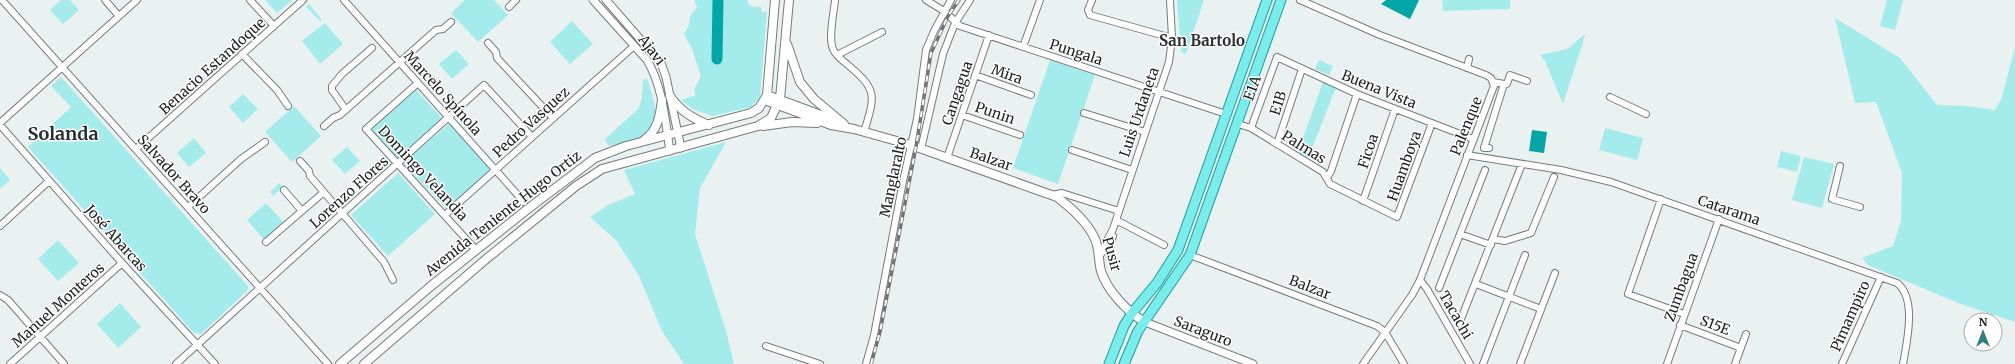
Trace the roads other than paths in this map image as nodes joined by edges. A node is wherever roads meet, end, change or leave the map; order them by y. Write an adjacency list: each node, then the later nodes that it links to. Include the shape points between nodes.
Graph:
1 (2, 0): 41 (street, Salvador Bravo)
2 (105, 0): 24 (street)
3 (137, 0): 24 (street)
4 (250, 0): 27 (street)
5 (304, 0): 27 (street, Benacio Estandoque)
6 (344, 0): 31 (street, Marcelo Spínola)
7 (516, 0): 22 (street)
8 (593, 0): 34 (street, Ajavi)
9 (606, 0): 52 (street, Ajavi, via 661,63)
10 (775, 0): 54 (main road)
11 (789, 0): 32 (main road)
12 (835, 0): 37 (street, via 831,41)
13 (926, 0): 23 (street, Pungala)
14 (951, 0): 23 (street, Manglaralto)
15 (970, 0): 26 (street, Manglaralto)
16 (1039, 0): 35 (street)
17 (1092, 0): 30 (street, via 1088,10 1090,14)
18 (1170, 0): 30 (street, Luis Urdaneta)
19 (1267, 0): 61 (main road)
20 (1281, 0): 69 (main road)
21 (1300, 0): 42 (street, Palenque, via 1380,35)
22 (509, 7)
23 (944, 11): 26 (street, Pungala); 86 (street, Manglaralto, via 926,50)
24 (119, 16): 41 (street)
25 (451, 22): 40 (street, via 443,29 436,30)
26 (955, 23): 29 (street, Pungala); 90 (street, Manglaralto, via 943,54)
27 (274, 26): 36 (street, Benacio Estandoque)
28 (882, 32): 37 (street)
29 (989, 36): 35 (street, Pungala); 44 (street, Cangagua)
30 (1172, 38): 49 (street, Luis Urdaneta, via 1169,62)
31 (380, 40): 40 (street, Marcelo Spínola); 59 (street, via 332,86 332,90)
32 (786, 40): 56 (main road); 68 (main road, via 800,82)
33 (488, 43): 65 (street, via 496,52 497,58)
34 (634, 46): 55 (street, Ajavi, via 647,60); 65 (street, Pedro Vasquez)
35 (1023, 47): 49 (street, Pungala)
36 (242, 54): 57 (street, via 278,90); 89 (street, Benacio Estandoque)
37 (837, 55): 76 (street, via 865,79 870,89 872,100)
38 (1277, 57): 43 (street, Buena Vista); 74 (street, E1A)
39 (1469, 59): 42 (street)
40 (400, 63): 47 (street, Marcelo Spínola); 59 (street)
41 (62, 67): 67 (street); 89 (street, Salvador Bravo)
42 (1467, 68): 46 (street, Palenque, via 1486,75)
43 (1302, 69): 50 (street, Buena Vista); 85 (street, E1B)
44 (975, 75): 51 (street, Mira); 63 (street, Cangagua)
45 (1527, 81): 48 (street, via 1510,75)
46 (1493, 82): 48 (street); 82 (street, Palenque, via 1494,90)
47 (418, 83): 64 (street, Marcelo Spínola); 96 (street, Domingo Velandia, via 366,129)
48 (1504, 84): 88 (street, via 1484,148)
49 (1159, 92): 61 (street, Pungala); 77 (street, Luis Urdaneta)
50 (1357, 94): 58 (street, Buena Vista); 103 (street)
51 (1032, 95)
52 (670, 96): 70 (main road, via 685,114); 78 (street, Ajavi)
53 (1610, 97): 62 (street)
54 (766, 98): 56 (main road, Balzar); 70 (main road, Avenida Teniente Hugo Ortiz, via 760,108 751,113)
55 (662, 100): 79 (street, Ajavi); 84 (main road, via 656,126)
56 (779, 102): 68 (main road, Balzar); 71 (main road, Balzar); 73 (main road, Avenida Teniente Hugo Ortiz, via 771,118)
57 (288, 106)
58 (1395, 109): 66 (street, Buena Vista); 109 (street, Ficoa)
59 (346, 110): 72 (street)
60 (1084, 113): 77 (street)
61 (1226, 114): 140 (main road, via 1178,250 1157,283)
62 (1646, 114)
63 (962, 115): 80 (street, Punin); 94 (street, Cangagua)
64 (449, 118): 81 (street, Lorenzo Flores, via 484,85); 96 (street, Lorenzo Flores); 99 (street, Marcelo Spínola)
65 (553, 118): 81 (street, Pedro Vasquez)
66 (1432, 123): 82 (street, Buena Vista); 117 (street, Huamboya)
67 (0, 124): 104 (street, José Abarcas)
68 (844, 124): 75 (main road, Balzar)
69 (1238, 124): 74 (street, Palmas); 127 (main road)
70 (709, 125): 78 (main road, Avenida Teniente Hugo Ortiz)
71 (831, 125): 73 (main road, via 792,122); 75 (main road, Balzar)
72 (324, 126)
73 (758, 126): 87 (main road, Avenida Teniente Hugo Ortiz)
74 (1251, 128): 85 (street, Palmas)
75 (854, 129): 76 (main road, Balzar)
76 (864, 132): 86 (main road, Balzar)
77 (1145, 132): 100 (street, Luis Urdaneta)
78 (677, 133): 79 (main road, Avenida Teniente Hugo Ortiz); 87 (street, Ajavi)
79 (668, 135): 84 (main road, Avenida Teniente Hugo Ortiz); 92 (street, Ajavi)
80 (1020, 135)
81 (532, 137): 99 (street, Pedro Vasquez)
82 (1473, 139): 93 (street, Palenque)
83 (265, 142): 111 (street, via 241,159)
84 (640, 143): 125 (main road, Avenida Teniente Hugo Ortiz, via 594,158)
85 (1277, 144): 103 (street, Palmas, via 1323,172)
86 (912, 145): 90 (main road, Balzar); 160 (street, Manglaralto)
87 (681, 148): 92 (main road, Avenida Teniente Hugo Ortiz)
88 (1489, 148)
89 (136, 149): 111 (street, Salvador Bravo)
90 (921, 149): 94 (main road, Balzar)
91 (1072, 150): 100 (street)
92 (670, 151): 158 (main road, Avenida Teniente Hugo Ortiz, via 602,169 576,186)
93 (1467, 155): 97 (street, Catarama); 133 (street, Palenque)
94 (947, 158): 107 (main road, Balzar)
95 (300, 161): 106 (street)
96 (399, 164): 115 (street, Lorenzo Flores); 116 (street, Domingo Velandia)
97 (1522, 164): 108 (street, Catarama, via 1586,175); 123 (street)
98 (1840, 166): 112 (street, via 1832,199)
99 (495, 170): 110 (street, Marcelo Spínola); 116 (street, Pedro Vasquez)
100 (1132, 170): 114 (street, Luis Urdaneta)
101 (1485, 170): 121 (street)
102 (1554, 177): 123 (street, via 1531,233)
103 (1327, 178): 109 (street, Palmas, via 1330,184)
104 (49, 181): 120 (street); 129 (street, José Abarcas)
105 (284, 190): 113 (street)
106 (324, 192): 113 (street); 115 (street)
107 (1052, 195): 114 (street, Balzar, via 1062,193); 126 (main road, Pusir, via 1069,206 1091,232)
108 (1661, 199): 118 (street, Catarama); 141 (street, via 1628,294)
109 (1363, 201): 117 (street, Palmas)
110 (524, 202)
111 (188, 207): 135 (street, Salvador Bravo)
112 (1860, 207)
113 (302, 211): 122 (street)
114 (1119, 211): 119 (street, Luis Urdaneta)
115 (343, 214): 132 (street, via 384,262); 135 (street, Lorenzo Flores)
116 (445, 215): 125 (street, Domingo Velandia)
117 (1397, 217)
118 (1718, 219): 131 (street, Catarama); 141 (street, Zumbagua)
119 (1116, 220): 124 (street); 126 (street, Luis Urdaneta)
120 (0, 226)
121 (1460, 234): 123 (street); 136 (street)
122 (266, 242)
123 (1492, 242): 134 (street)
124 (1164, 245)
125 (476, 250): 157 (main road, Avenida Teniente Hugo Ortiz)
126 (1099, 252): 140 (main road, Pusir, via 1101,270 1107,284)
127 (1190, 255): 142 (main road); 145 (street, Balzar, via 1377,326)
128 (1525, 255): 138 (street)
129 (122, 263): 147 (street, Manuel Monteros); 148 (street, José Abarcas)
130 (1555, 273): 139 (street)
131 (1881, 277): 171 (street, Pimampiro); 172 (street, Catarama, via 1903,287 1907,295 1909,308)
132 (393, 280)
133 (1420, 280): 145 (street, Palenque); 166 (street, Tacachi)
134 (1476, 284): 138 (street); 143 (street)
135 (260, 288): 148 (street, Lorenzo Flores); 156 (street, Salvador Bravo)
136 (1439, 288)
137 (0, 295): 147 (street, via 8,300)
138 (1509, 297): 139 (street); 167 (street)
139 (1541, 309): 168 (street)
140 (1132, 313): 142 (main road, Pusir); 161 (main road)
141 (1684, 314): 144 (street, Zumbagua)
142 (1144, 322): 162 (main road); 163 (street, Saraguro)
143 (1459, 324)
144 (1680, 325): 150 (street, S15E); 151 (street, Zumbagua)
145 (1385, 332): 164 (street, Palenque); 165 (street)
146 (1746, 334): 150 (street)
147 (40, 337): 152 (street, Manuel Monteros); 153 (street)
148 (197, 346): 154 (street, Lorenzo Flores); 155 (street, José Abarcas)
149 (766, 346): 159 (street)
150 (1741, 348): 170 (street)
151 (1667, 363): 169 (street)
152 (10, 364)
153 (64, 364)
154 (176, 364)
155 (215, 364)
156 (328, 364)
157 (340, 364)
158 (364, 364)
159 (820, 364)
160 (866, 364)
161 (1109, 364)
162 (1124, 364)
163 (1252, 364)
164 (1363, 364)
165 (1404, 364)
166 (1470, 364)
167 (1483, 364)
168 (1520, 364)
169 (1675, 364)
170 (1735, 364)
171 (1842, 364)
172 (1903, 364)

